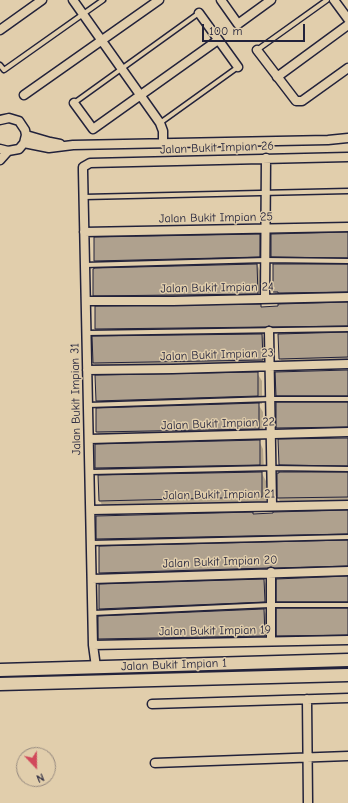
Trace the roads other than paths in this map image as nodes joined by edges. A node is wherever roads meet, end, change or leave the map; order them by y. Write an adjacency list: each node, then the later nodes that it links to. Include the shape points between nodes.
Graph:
1 (42, 0): 13 (street)
2 (73, 0): 10 (street)
3 (103, 0): 10 (lane)
4 (159, 0): 15 (street)
5 (221, 0): 6 (street, via 238,24)
6 (271, 0)
7 (327, 0): 16 (lane)
8 (334, 0): 11 (street)
9 (199, 13): 14 (street); 20 (lane)
10 (83, 14): 15 (street); 17 (lane, via 4,70)
11 (348, 19)
12 (348, 25): 21 (street)
13 (0, 30)
14 (218, 40): 18 (street); 23 (street)
15 (102, 41): 20 (street); 22 (street)
16 (257, 50): 21 (street)
17 (0, 65)
18 (238, 67): 26 (lane)
19 (348, 68): 21 (street, via 299,102)
20 (122, 69): 23 (street); 24 (lane)
21 (277, 77)
22 (24, 95)
23 (141, 95): 24 (street, via 93,129); 26 (street)
24 (74, 103)
25 (1, 117): 28 (street, via 19,121 26,130)
26 (160, 122): 29 (street)
27 (348, 138): 29 (street)
28 (25, 139): 29 (street, via 73,145); 30 (street, via 19,148)
29 (163, 143)
30 (4, 150): 33 (street)
31 (348, 156): 32 (street, Jalan Bukit Impian 26)
32 (266, 158): 34 (street, Jalan Bukit Impian 26); 36 (street)
33 (0, 160)
34 (86, 164): 37 (street, Jalan Bukit Impian 31, via 83,167)
35 (348, 191): 36 (lane)
36 (265, 193): 37 (lane); 39 (street)
37 (84, 197): 40 (street, Jalan Bukit Impian 31)
38 (348, 227): 39 (street, Jalan Bukit Impian 25)
39 (265, 229): 40 (street, Jalan Bukit Impian 25); 41 (street)
40 (84, 232): 43 (street, Jalan Bukit Impian 31)
41 (265, 260): 42 (lane); 43 (lane); 45 (street)
42 (348, 261)
43 (85, 265): 46 (street, Jalan Bukit Impian 31)
44 (348, 298): 45 (street, Jalan Bukit Impian 24)
45 (265, 299): 46 (street, Jalan Bukit Impian 24)
46 (86, 301): 49 (street, Jalan Bukit Impian 31)
47 (348, 328): 48 (lane)
48 (269, 330): 49 (lane); 51 (street)
49 (87, 333): 52 (street, Jalan Bukit Impian 31)
50 (348, 364): 51 (street, Jalan Bukit Impian 23)
51 (270, 366): 52 (street, Jalan Bukit Impian 23); 53 (street)
52 (87, 370): 55 (street, Jalan Bukit Impian 31)
53 (271, 399): 54 (lane); 55 (lane); 57 (street)
54 (348, 399)
55 (88, 405): 58 (street, Jalan Bukit Impian 31)
56 (348, 432): 57 (street, Jalan Bukit Impian 22)
57 (271, 434): 58 (street, Jalan Bukit Impian 22); 59 (street)
58 (89, 439): 61 (street, Jalan Bukit Impian 31)
59 (272, 468): 60 (lane); 61 (lane); 63 (street)
60 (348, 469)
61 (90, 472): 64 (street, Jalan Bukit Impian 31)
62 (348, 505): 63 (street, Jalan Bukit Impian 21)
63 (272, 506): 64 (street, Jalan Bukit Impian 21)
64 (90, 510): 66 (street, Jalan Bukit Impian 31)
65 (348, 537): 66 (lane)
66 (91, 543): 69 (street, Jalan Bukit Impian 31)
67 (348, 570): 68 (street, Jalan Bukit Impian 20)
68 (271, 572): 69 (street, Jalan Bukit Impian 20); 70 (street)
69 (92, 579): 72 (street, Jalan Bukit Impian 31)
70 (270, 605): 71 (lane); 72 (lane); 74 (street)
71 (348, 605)
72 (93, 613): 75 (street, Jalan Bukit Impian 31)
73 (348, 640): 74 (street, Jalan Bukit Impian 19)
74 (271, 641): 75 (street, Jalan Bukit Impian 19)
75 (94, 646): 77 (street)
76 (348, 660): 77 (street, Jalan Bukit Impian 1)
77 (96, 667): 78 (street, Jalan Bukit Impian 1); 80 (street); 81 (street)
78 (0, 670)
79 (348, 675): 80 (street, Jalan Bukit Impian 1)
80 (112, 681): 81 (street, Jalan Bukit Impian 1)
81 (75, 682): 82 (street, Jalan Bukit Impian 1)
82 (0, 684)
83 (348, 698): 84 (street)
84 (307, 699): 85 (street); 87 (street)
85 (152, 704)
86 (348, 756): 87 (street)
87 (308, 757): 88 (street); 89 (street)
88 (155, 763)
89 (308, 803)

